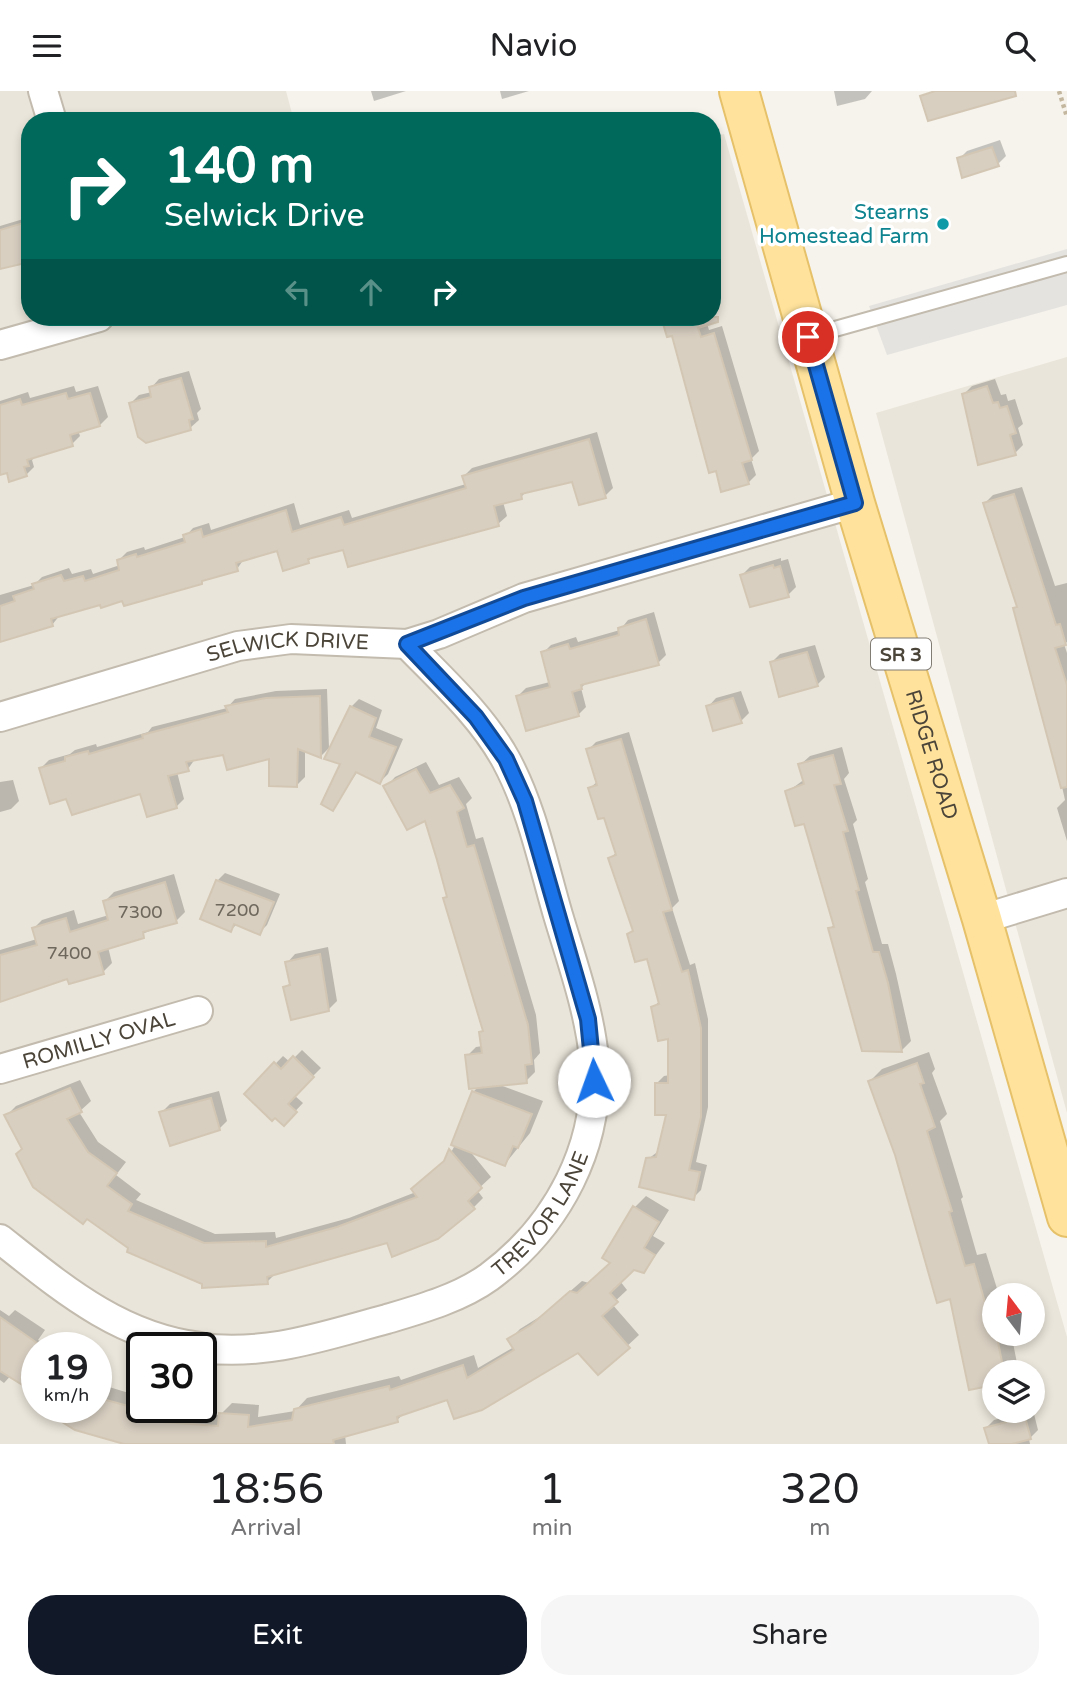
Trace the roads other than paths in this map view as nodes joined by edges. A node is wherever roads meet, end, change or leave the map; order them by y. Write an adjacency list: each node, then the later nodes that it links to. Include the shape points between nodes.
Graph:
1 (43, 91): 3 (street)
2 (739, 91): 6 (main road, RIDGE ROAD / SR 3)
3 (49, 112)
4 (1067, 264): 6 (lane)
5 (67, 326): 7 (street)
6 (808, 337): 8 (main road, RIDGE ROAD / SR 3)
7 (0, 345)
8 (855, 503): 9 (street, SELWICK DRIVE, via 524,598); 12 (main road, RIDGE ROAD / SR 3)
9 (407, 644): 10 (street, SELWICK DRIVE, via 292,639 238,646); 18 (street, TREVOR LANE, via 476,717 506,759 525,801 588,1019 594,1103 586,1144 563,1196 536,1235 489,1277 411,1312 267,1350)
10 (0, 717)
11 (1067, 893): 12 (street)
12 (982, 919): 15 (main road, RIDGE ROAD / SR 3)
13 (198, 1011): 14 (street, ROMILLY OVAL)
14 (0, 1069)
15 (1067, 1217)
16 (0, 1239): 17 (street, TREVOR LANE, via 74,1297)
17 (137, 1332)
18 (217, 1348)

